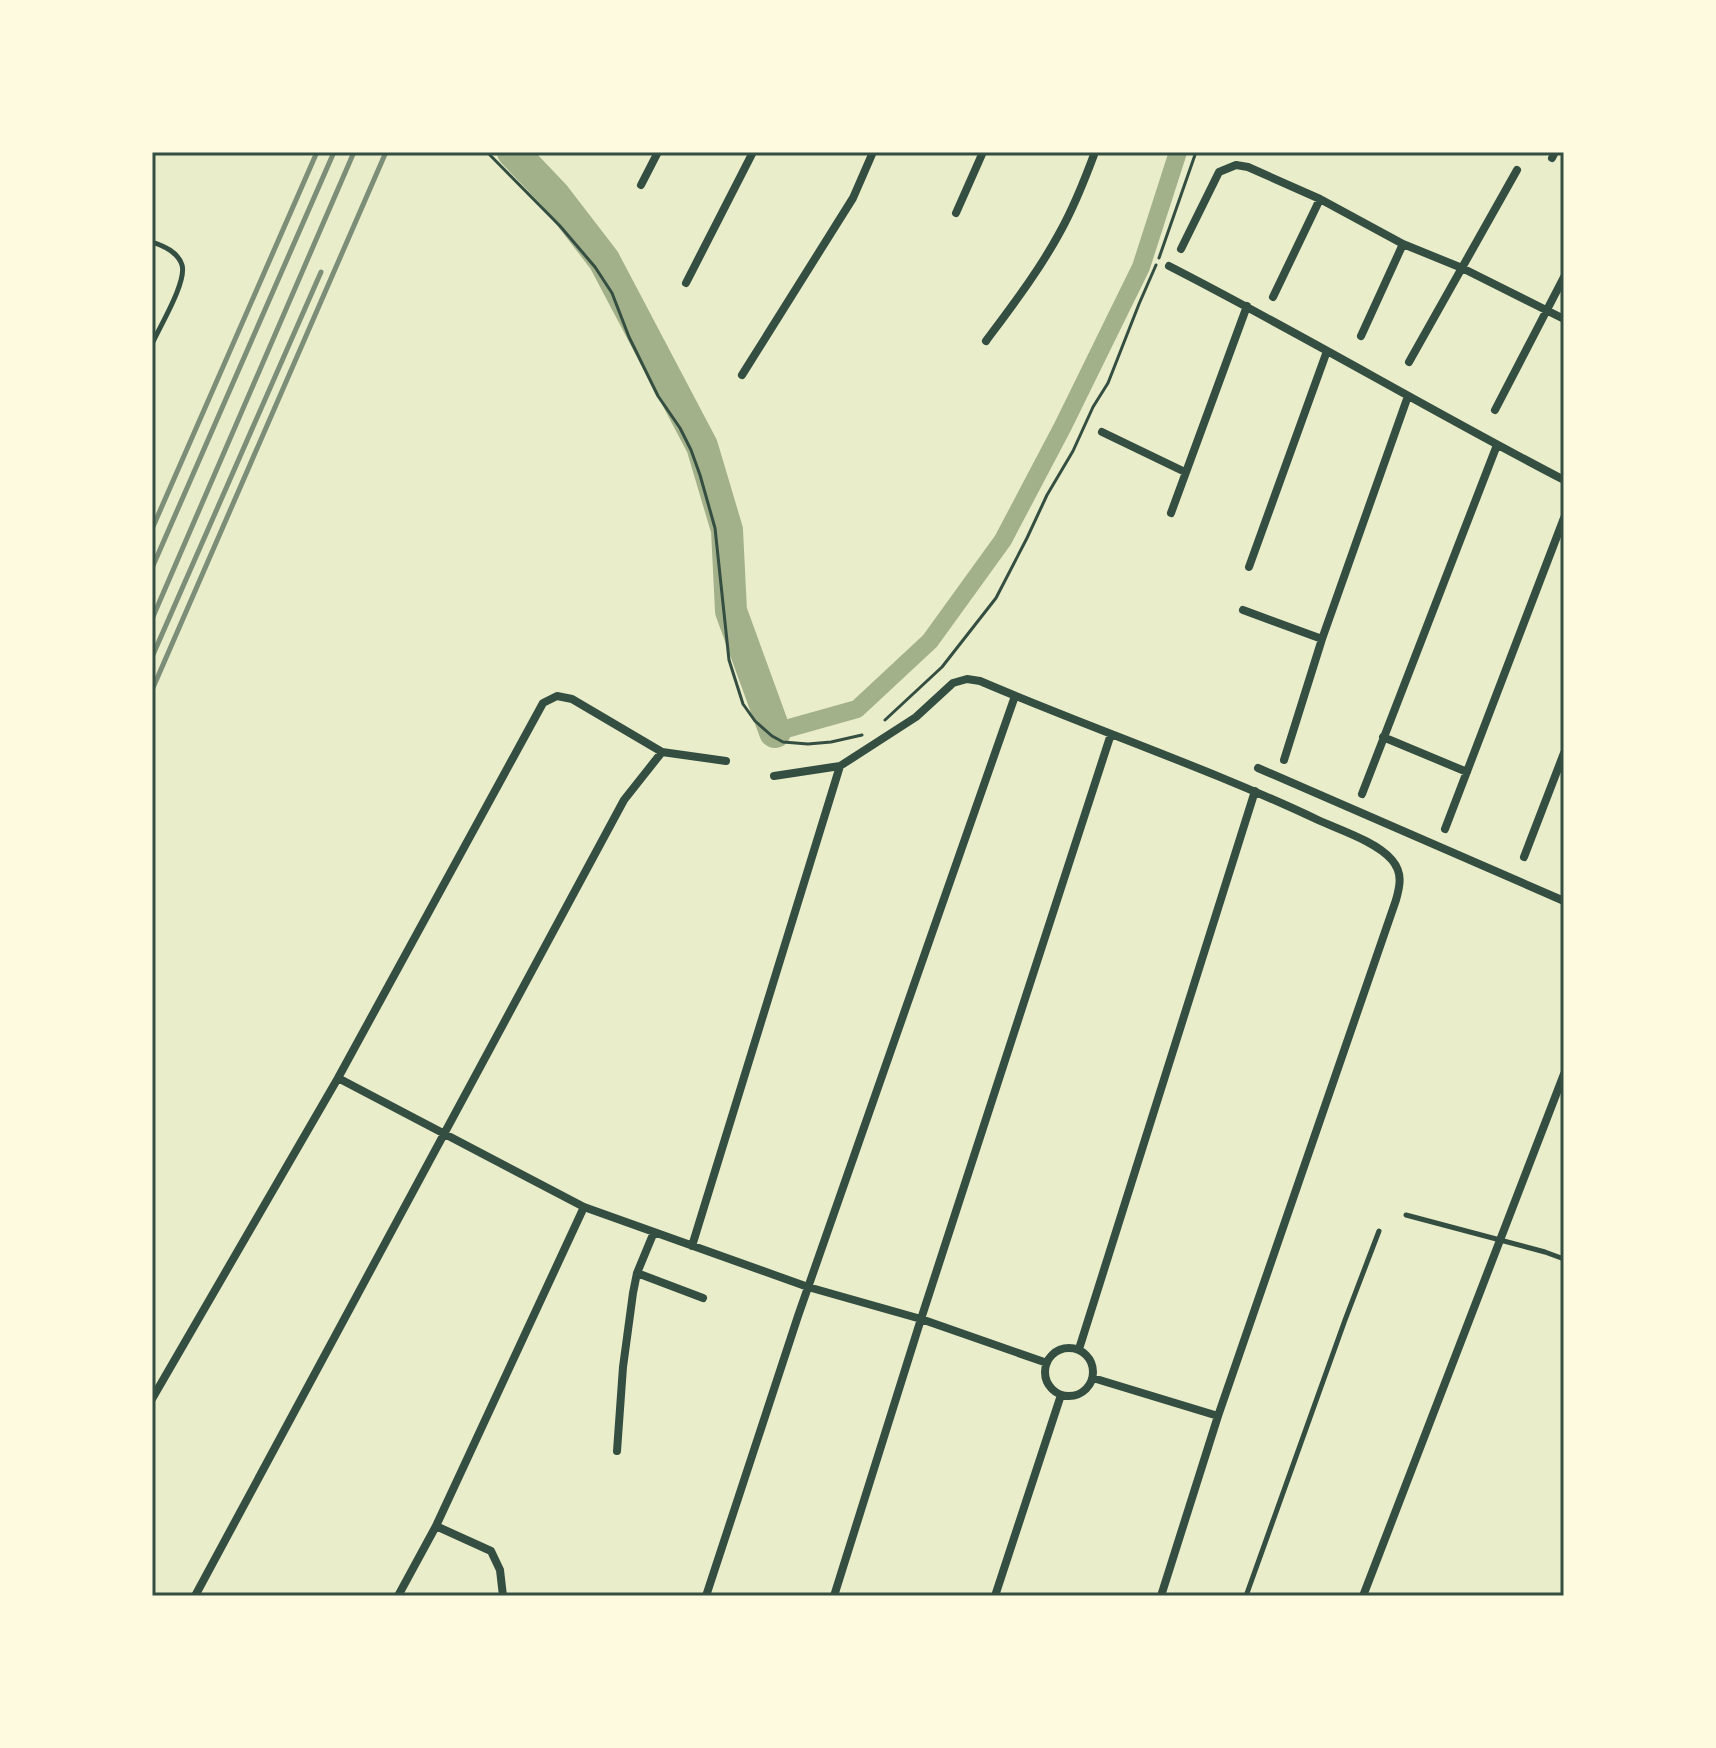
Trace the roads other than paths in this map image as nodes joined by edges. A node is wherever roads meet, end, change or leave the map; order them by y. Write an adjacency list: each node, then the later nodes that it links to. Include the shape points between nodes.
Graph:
1 (658, 152): 7 (street)
2 (753, 152): 16 (street)
3 (873, 152): 26 (street, via 853,198)
4 (983, 152): 9 (street)
5 (1095, 152): 22 (street, via 1060,232)
6 (1517, 170): 14 (street)
7 (641, 185)
8 (1320, 199): 11 (street); 12 (street, via 1248,167 1229,167 1219,172); 17 (street)
9 (956, 213)
10 (152, 242): 23 (lane, via 168,248 183,266 182,280)
11 (1403, 244): 14 (street); 21 (street)
12 (1181, 249)
13 (1169, 266): 18 (street)
14 (1462, 268): 19 (street); 25 (street)
15 (1564, 277): 19 (street)
16 (686, 283)
17 (1273, 297)
18 (1247, 306): 24 (street); 31 (street)
19 (1546, 310): 20 (street); 28 (street)
20 (1564, 319)
21 (1361, 336)
22 (986, 341)
23 (152, 344)
24 (1327, 351): 27 (street); 35 (street)
25 (1409, 362)
26 (742, 375)
27 (1408, 396): 30 (street); 37 (street)
28 (1495, 410)
29 (1102, 432): 31 (street)
30 (1497, 445): 32 (street); 40 (street)
31 (1185, 472): 33 (street)
32 (1564, 480)
33 (1171, 513)
34 (1564, 518): 47 (street)
35 (1249, 567)
36 (1243, 610): 37 (street)
37 (1322, 639): 43 (street)
38 (1015, 696): 39 (street); 45 (street, via 980,681 953,683 916,717); 65 (street)
39 (1111, 734): 49 (street); 67 (street)
40 (1383, 737): 47 (street); 50 (street)
41 (662, 752): 44 (street); 55 (street, via 572,699 557,696 543,703); 56 (street, via 624,800)
42 (1564, 753): 52 (street)
43 (1284, 760)
44 (726, 761)
45 (840, 766): 48 (street); 62 (street)
46 (1258, 768): 53 (street)
47 (1467, 772): 51 (street)
48 (774, 776)
49 (1255, 791): 68 (street); 73 (street, via 1375,846 1392,860 1400,883)
50 (1362, 794)
51 (1445, 829)
52 (1524, 857)
53 (1564, 901)
54 (1564, 1074): 61 (street)
55 (338, 1078): 56 (street); 72 (street)
56 (444, 1134): 57 (street); 76 (street)
57 (584, 1207): 60 (street); 75 (street)
58 (1406, 1215): 61 (lane)
59 (1379, 1231): 83 (lane)
60 (654, 1232): 62 (street); 64 (street)
61 (1500, 1241): 63 (lane); 84 (street)
62 (692, 1246): 65 (street)
63 (1564, 1259)
64 (637, 1273): 66 (street); 74 (street)
65 (808, 1287): 67 (street); 79 (street)
66 (703, 1298)
67 (921, 1319): 69 (street); 80 (street)
68 (1079, 1349): 69 (street, via 1056,1351); 70 (street, via 1093,1364)
69 (1047, 1363): 71 (street, via 1049,1385)
70 (1093, 1378): 71 (street, via 1084,1392); 73 (street)
71 (1061, 1395): 81 (street)
72 (152, 1399)
73 (1218, 1416): 82 (street)
74 (617, 1451)
75 (436, 1526): 77 (street); 78 (street, via 491,1551)
76 (195, 1596)
77 (398, 1596)
78 (503, 1596)
79 (706, 1596)
80 (834, 1596)
81 (995, 1596)
82 (1161, 1596)
83 (1246, 1596)
84 (1363, 1596)

